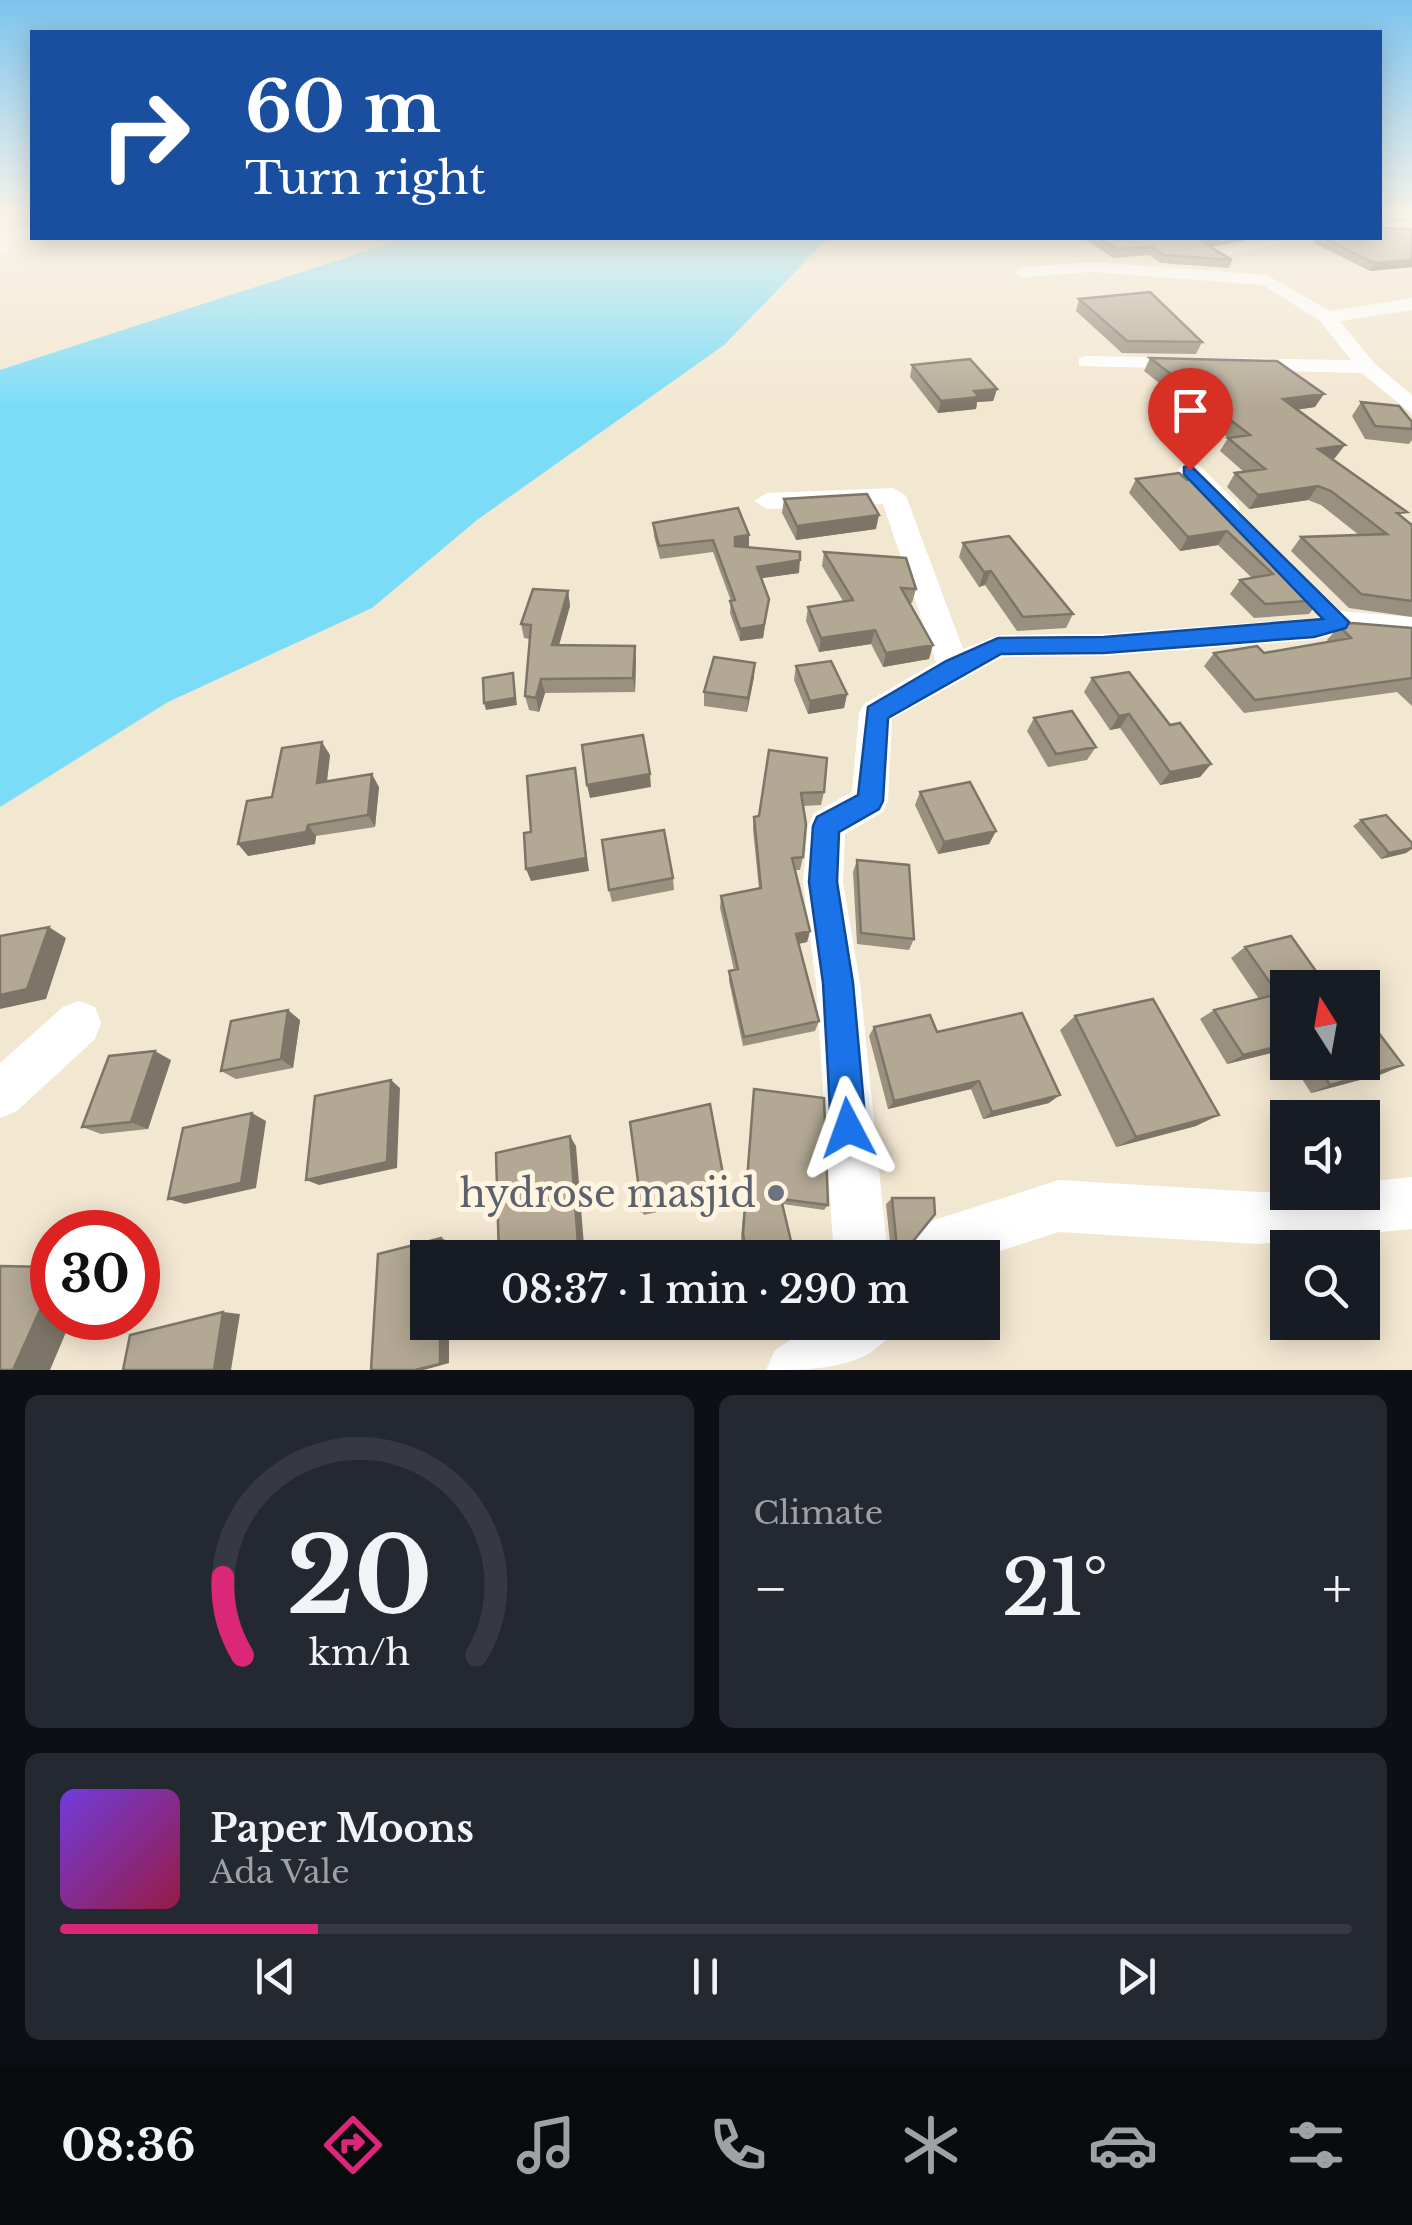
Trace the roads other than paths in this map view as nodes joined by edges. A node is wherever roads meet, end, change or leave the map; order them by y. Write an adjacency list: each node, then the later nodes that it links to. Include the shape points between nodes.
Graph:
1 (1263, 280): 3 (street)
2 (1412, 304): 3 (street)
3 (1326, 317): 5 (street)
4 (1086, 362): 5 (street)
5 (1367, 367): 6 (street)
6 (1412, 407)
7 (1190, 470): 9 (street)
8 (766, 502): 13 (street, via 893,496)
9 (1244, 526)
10 (1312, 595): 11 (street)
11 (1338, 622): 12 (street); 13 (street, via 1104,645 998,646)
12 (1412, 628)
13 (954, 667): 17 (street, via 876,714 870,801 826,826 823,882)
14 (79, 1023): 15 (street)
15 (0, 1094)
16 (1412, 1204): 18 (street, via 1258,1218 1059,1206)
17 (859, 1240)
18 (950, 1240)
19 (842, 1340): 20 (street)
20 (795, 1370)

